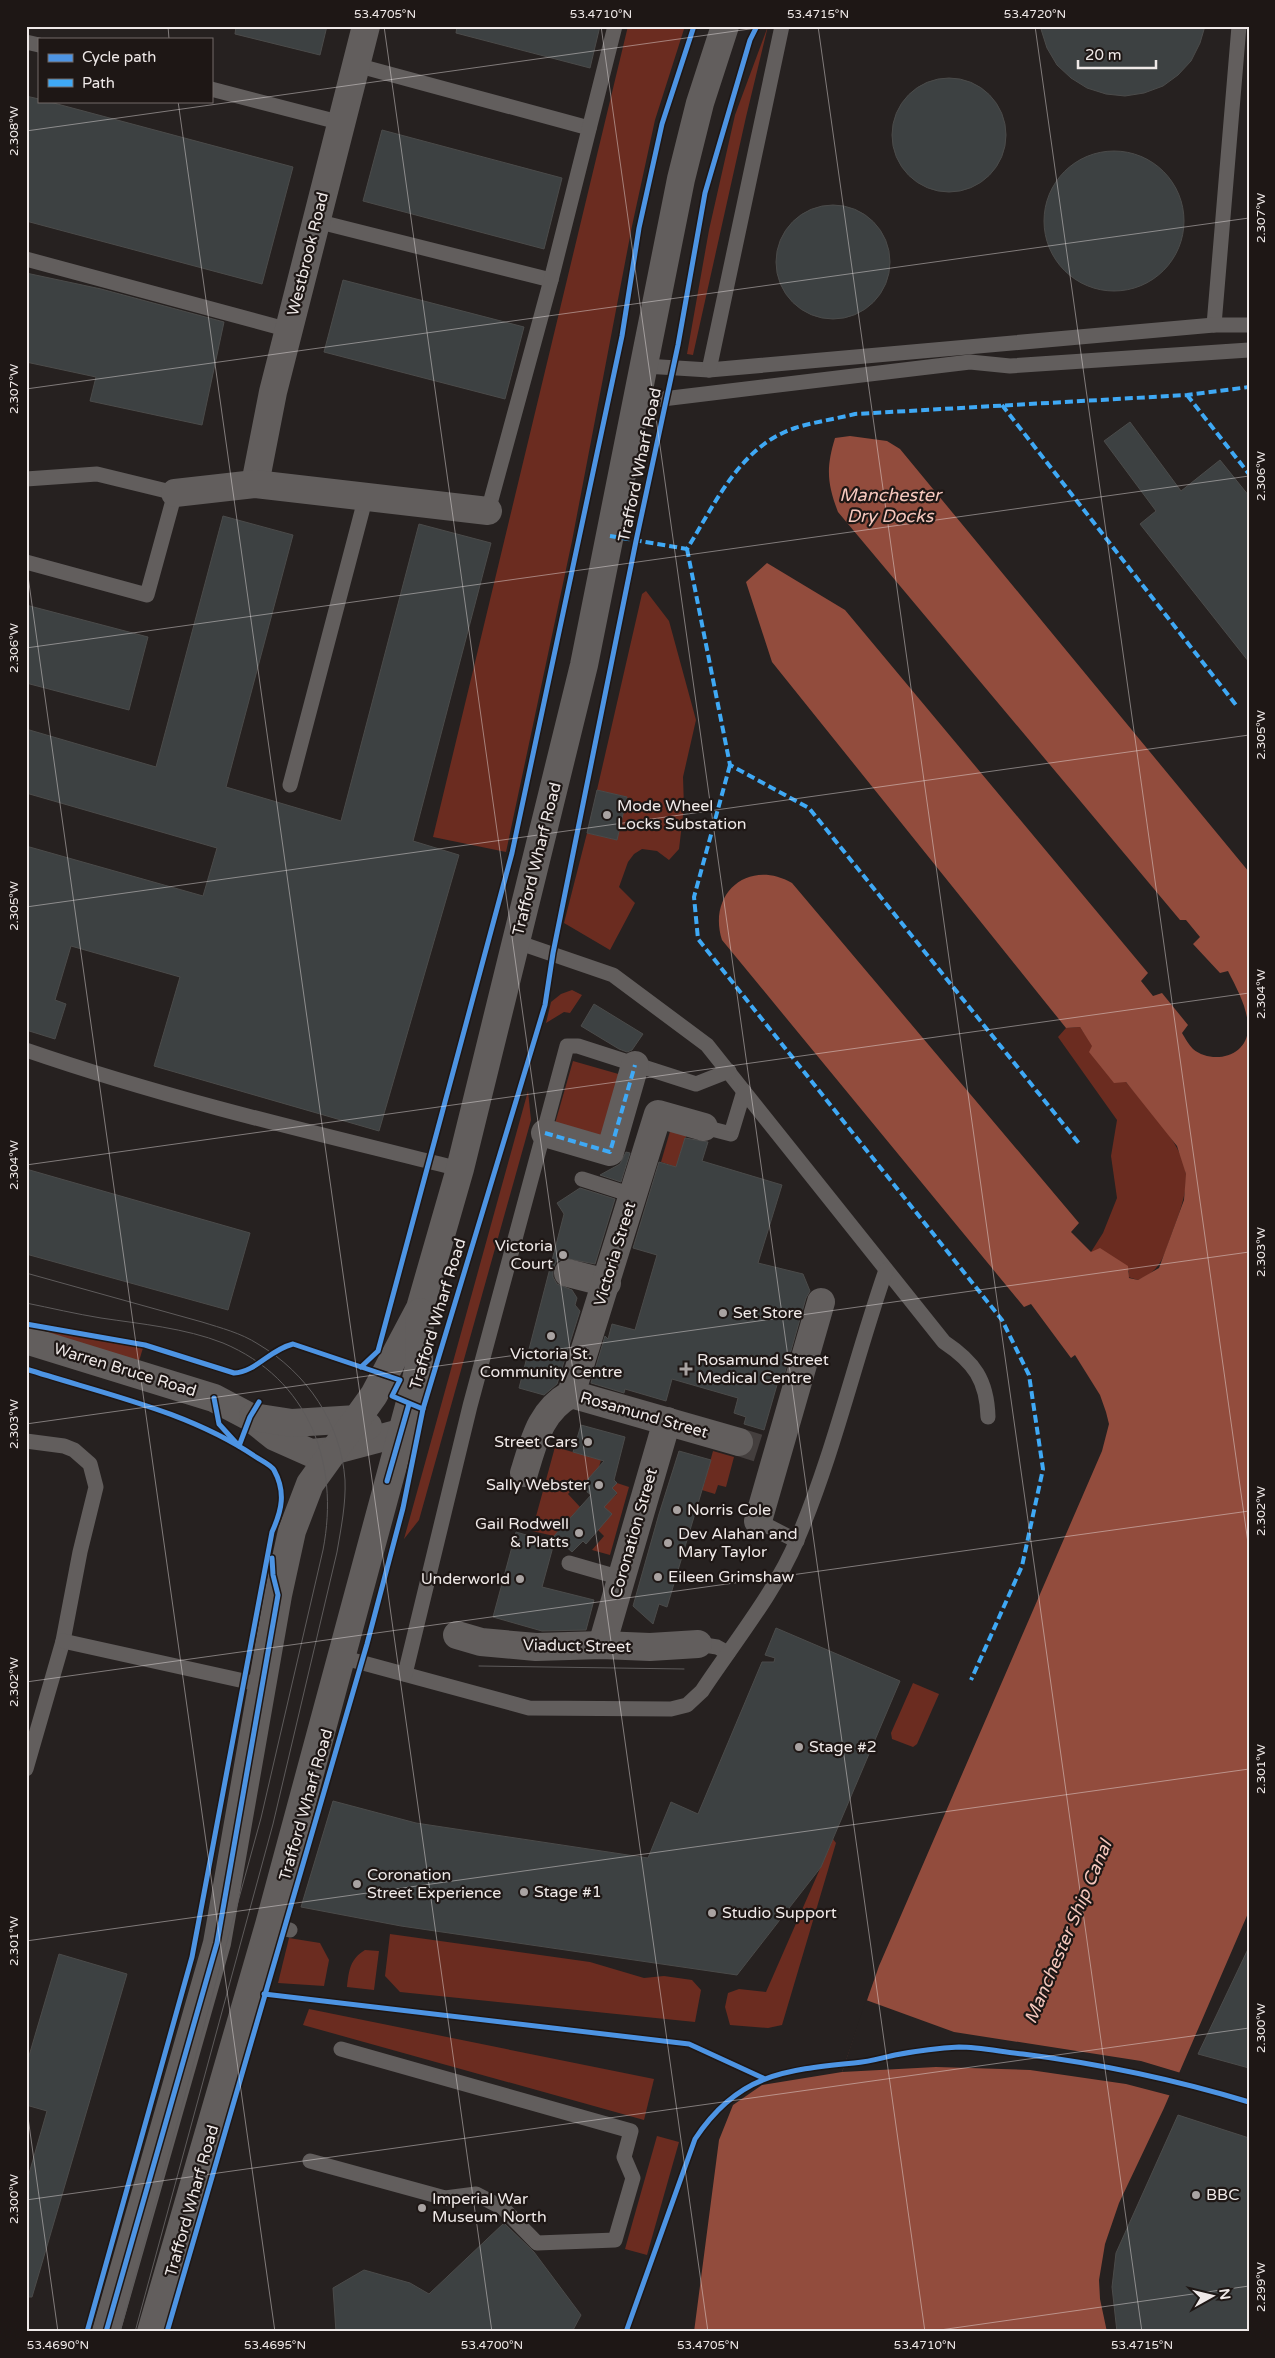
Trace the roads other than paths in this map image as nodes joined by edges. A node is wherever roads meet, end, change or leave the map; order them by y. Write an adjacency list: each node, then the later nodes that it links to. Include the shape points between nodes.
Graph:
1 (366, 26): 6 (street, Westbrook Road)
2 (616, 26): 9 (lane)
3 (725, 26): 17 (street, Trafford Wharf Road, via 700,104 682,179)
4 (782, 26): 18 (lane)
5 (1239, 26): 13 (lane)
6 (356, 65): 8 (street, Westbrook Road); 9 (lane)
7 (212, 90): 8 (lane)
8 (342, 123): 10 (street, Westbrook Road)
9 (589, 128): 12 (lane)
10 (316, 221): 12 (lane); 15 (street, Westbrook Road)
11 (26, 259): 15 (lane)
12 (551, 280): 24 (lane)
13 (1214, 325): 14 (lane); 18 (lane)
14 (1249, 325)
15 (289, 330): 21 (street, Westbrook Road)
16 (1249, 350): 19 (lane, via 1010,366 970,362)
17 (645, 366): 18 (lane); 19 (street, Trafford Wharf Road)
18 (709, 370)
19 (638, 402): 27 (street, Trafford Wharf Road, via 584,665)
20 (26, 479): 22 (lane, via 97,474)
21 (255, 484): 22 (street); 23 (street)
22 (175, 493): 25 (lane, via 147,595)
23 (366, 496): 24 (street); 26 (lane)
24 (488, 511)
25 (26, 562)
26 (290, 785)
27 (517, 942): 30 (lane, via 613,975 706,1044); 34 (street, Trafford Wharf Road)
28 (26, 1050): 34 (lane, via 239,1113)
29 (635, 1065): 30 (lane, via 696,1084); 33 (street, via 610,1152); 33 (lane, via 578,1046 567,1046)
30 (728, 1072): 31 (lane)
31 (744, 1091): 32 (lane, via 731,1134); 37 (lane)
32 (704, 1127): 36 (street, Victoria Street, via 658,1114)
33 (545, 1134): 64 (lane, via 470,1406)
34 (460, 1169): 41 (street, Trafford Wharf Road)
35 (582, 1179): 36 (lane)
36 (632, 1195): 39 (street, Victoria Street)
37 (886, 1270): 45 (lane, via 944,1342 964,1355 982,1378 988,1397); 55 (lane, via 830,1449)
38 (568, 1273): 39 (street)
39 (607, 1283): 43 (street, Victoria Street)
40 (821, 1302): 50 (street)
41 (420, 1308): 47 (street, Trafford Wharf Road, via 378,1388); 47 (street, Trafford Wharf Road, via 419,1366)
42 (26, 1340): 44 (street, Warren Bruce Road, via 202,1393)
43 (571, 1394): 46 (street, Rosamund Street); 52 (street, Rosamund Street, via 556,1402 537,1431)
44 (250, 1417): 47 (street, Warren Bruce Road); 48 (street, Warren Bruce Road)
45 (988, 1417)
46 (667, 1421): 50 (street, Rosamund Street); 57 (street, Coronation Street)
47 (378, 1430): 51 (street, Warren Bruce Road); 63 (street, Trafford Wharf Road, via 387,1481)
48 (275, 1437): 51 (street, Warren Bruce Road, via 311,1453); 53 (street, via 297,1461)
49 (26, 1441): 59 (lane, via 74,1450 90,1464 95,1475 95,1499 80,1552)
50 (758, 1448): 54 (street)
51 (332, 1451): 53 (street)
52 (524, 1473)
53 (310, 1484): 65 (street, via 292,1531)
54 (758, 1521): 55 (lane)
55 (797, 1541): 62 (lane, via 778,1577)
56 (569, 1563): 57 (lane)
57 (621, 1578): 61 (street, Coronation Street)
58 (457, 1635): 61 (street, Viaduct Street, via 482,1642 536,1646)
59 (63, 1641): 65 (lane); 66 (lane)
60 (698, 1644): 61 (street, Viaduct Street, via 650,1648); 62 (lane, via 717,1647)
61 (602, 1645)
62 (728, 1653): 64 (lane, via 702,1691 687,1705 671,1709 529,1708)
63 (340, 1657): 64 (lane); 70 (street, Trafford Wharf Road, via 279,1928)
64 (405, 1674)
65 (262, 1684): 69 (street, via 216,1943)
66 (26, 1769)
67 (342, 2049): 68 (lane, via 631,2131 624,2157 633,2178 614,2240 536,2243 503,2208 476,2194 445,2198)
68 (310, 2161)
69 (106, 2332)
70 (151, 2332)

